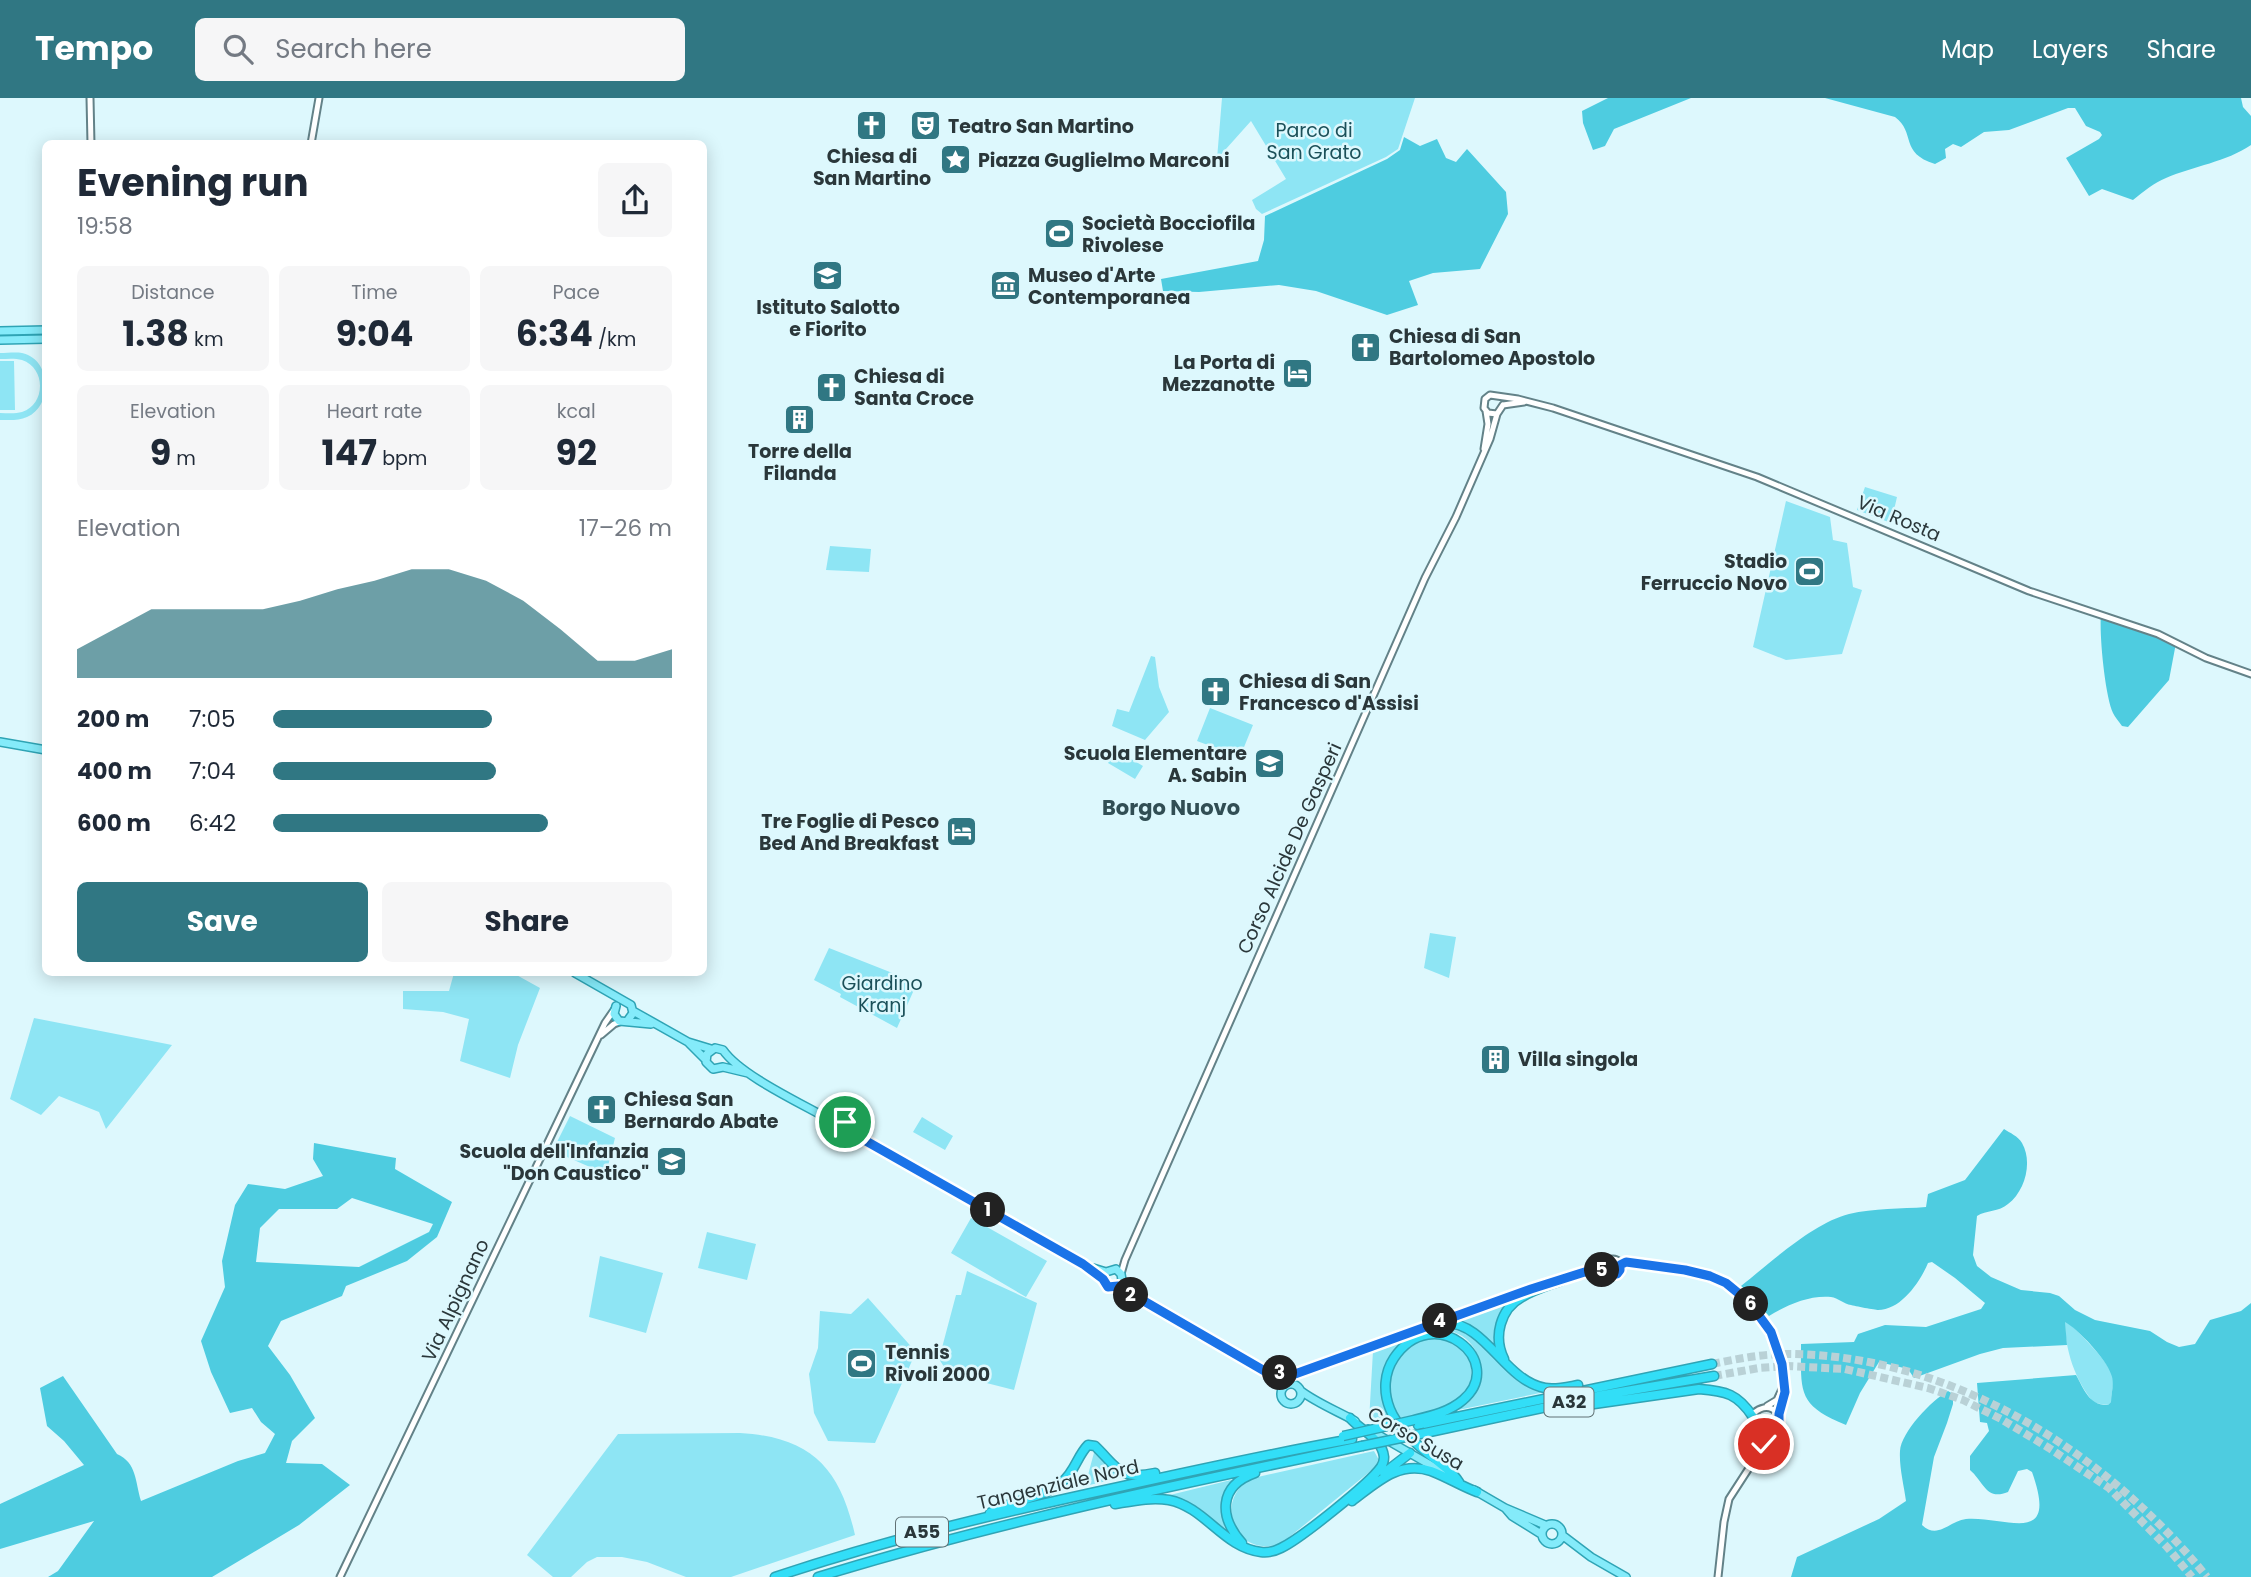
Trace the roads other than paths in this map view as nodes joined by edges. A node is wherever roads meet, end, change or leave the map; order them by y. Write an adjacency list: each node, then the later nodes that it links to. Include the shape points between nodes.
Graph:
1 (90, 98): 3 (street)
2 (319, 98): 4 (street)
3 (91, 140)
4 (311, 140)
5 (42, 330): 6 (main road)
6 (0, 331)
7 (42, 339): 8 (main road)
8 (0, 340)
9 (1499, 397): 10 (street, Via Rosta); 11 (street); 12 (street, via 1487,397)
10 (1530, 402): 11 (street, Via Rosta); 15 (street, Via Rosta, via 1783,487 2029,591 2158,634)
11 (1503, 405): 13 (street)
12 (1486, 411): 13 (street); 14 (street, Corso Alcide De Gasperi)
13 (1497, 414): 14 (street, Corso Alcide De Gasperi)
14 (1484, 449): 32 (street, Corso Alcide De Gasperi)
15 (2251, 674)
16 (0, 742): 17 (main road)
17 (42, 749)
18 (580, 976): 19 (main road, via 616,995)
19 (618, 1006): 20 (main road, via 629,1003); 21 (main road, via 615,1017); 23 (street, Via Alpignano)
20 (633, 1011): 21 (main road); 22 (main road)
21 (625, 1021): 22 (main road); 23 (street, Via Alpignano)
22 (656, 1025): 24 (main road)
23 (599, 1037): 75 (street, Via Alpignano)
24 (688, 1042): 25 (main road); 27 (main road)
25 (711, 1049): 26 (main road, via 723,1050); 27 (main road)
26 (727, 1057): 28 (main road); 29 (main road)
27 (706, 1060): 28 (main road, via 713,1069)
28 (723, 1068): 29 (main road)
29 (748, 1073): 30 (main road)
30 (841, 1126): 31 (main road, via 843,1136); 31 (main road, via 850,1122)
31 (853, 1133): 35 (main road, via 1083,1264)
32 (1125, 1260): 35 (street, Corso Alcide De Gasperi); 36 (street, Corso Alcide De Gasperi)
33 (1620, 1265): 34 (street, via 1617,1274); 34 (street, via 1612,1260); 44 (street, via 1629,1262 1698,1272 1732,1287 1771,1332)
34 (1606, 1270): 37 (street)
35 (1107, 1273): 36 (main road); 36 (main road, via 1108,1287)
36 (1120, 1280): 41 (main road, via 1141,1300)
37 (1563, 1280): 38 (street); 40 (highway, via 1520,1297 1508,1310 1500,1324 1499,1340)
38 (1430, 1325): 40 (highway, via 1446,1323 1468,1329); 41 (street, via 1301,1373)
39 (1712, 1364): 42 (highway, A32)
40 (1507, 1365): 42 (highway, via 1530,1383 1553,1389)
41 (1268, 1373): 45 (main road)
42 (1653, 1374): 54 (highway, A32)
43 (1714, 1376): 50 (highway, A32)
44 (1784, 1385): 49 (street, via 1777,1400); 51 (street)
45 (1284, 1388): 46 (main road, via 1294,1384); 48 (main road, via 1286,1403)
46 (1301, 1391): 47 (main road, Corso Susa); 48 (main road)
47 (1310, 1398): 48 (main road); 53 (main road, Corso Susa)
48 (1299, 1401)
49 (1766, 1407): 51 (street); 52 (street)
50 (1542, 1408): 52 (highway, via 1699,1389 1739,1399); 58 (highway, A32, bridge)
51 (1779, 1414): 56 (street, via 1779,1427)
52 (1753, 1417): 55 (street)
53 (1350, 1418): 59 (main road, Corso Susa); 65 (highway, via 1377,1441 1384,1461)
54 (1415, 1423): 57 (highway, A32, bridge); 63 (highway, via 1455,1406 1474,1386 1474,1360 1456,1339 1437,1334 1408,1342 1391,1363 1385,1389 1397,1422)
55 (1757, 1432): 56 (street); 62 (street)
56 (1770, 1435): 62 (street)
57 (1348, 1437): 61 (highway, Tangenziale Nord / A55)
58 (1362, 1446): 60 (highway, Tangenziale Nord / A55)
59 (1410, 1453): 63 (main road, Corso Susa); 65 (highway)
60 (1311, 1457): 66 (highway, Tangenziale Nord / A55); 73 (highway, via 1245,1477 1233,1487 1227,1519)
61 (1227, 1464): 68 (highway, Tangenziale Nord / A55); 68 (highway, via 1131,1475 1116,1469 1099,1449 1088,1445 1057,1487 1001,1506)
62 (1751, 1465): 74 (street, via 1727,1506)
63 (1459, 1482): 64 (main road, Corso Susa)
64 (1476, 1492): 67 (main road, Corso Susa); 69 (highway, via 1430,1471 1408,1468 1381,1479)
65 (1351, 1496): 69 (highway)
66 (1087, 1505): 73 (highway, via 1170,1500 1190,1508 1233,1542); 77 (highway, Tangenziale Nord / A55, via 946,1539)
67 (1505, 1508): 70 (main road, Corso Susa); 71 (main road, Corso Susa)
68 (984, 1517): 76 (highway, Tangenziale Nord / A55)
69 (1317, 1522): 73 (highway, via 1276,1550 1256,1551)
70 (1545, 1525): 71 (main road); 72 (main road, via 1557,1525)
71 (1541, 1534): 72 (main road, via 1546,1543)
72 (1560, 1539): 78 (main road)
73 (1244, 1545)
74 (1717, 1576)
75 (340, 1577)
76 (775, 1577)
77 (818, 1577)
78 (1626, 1577)

